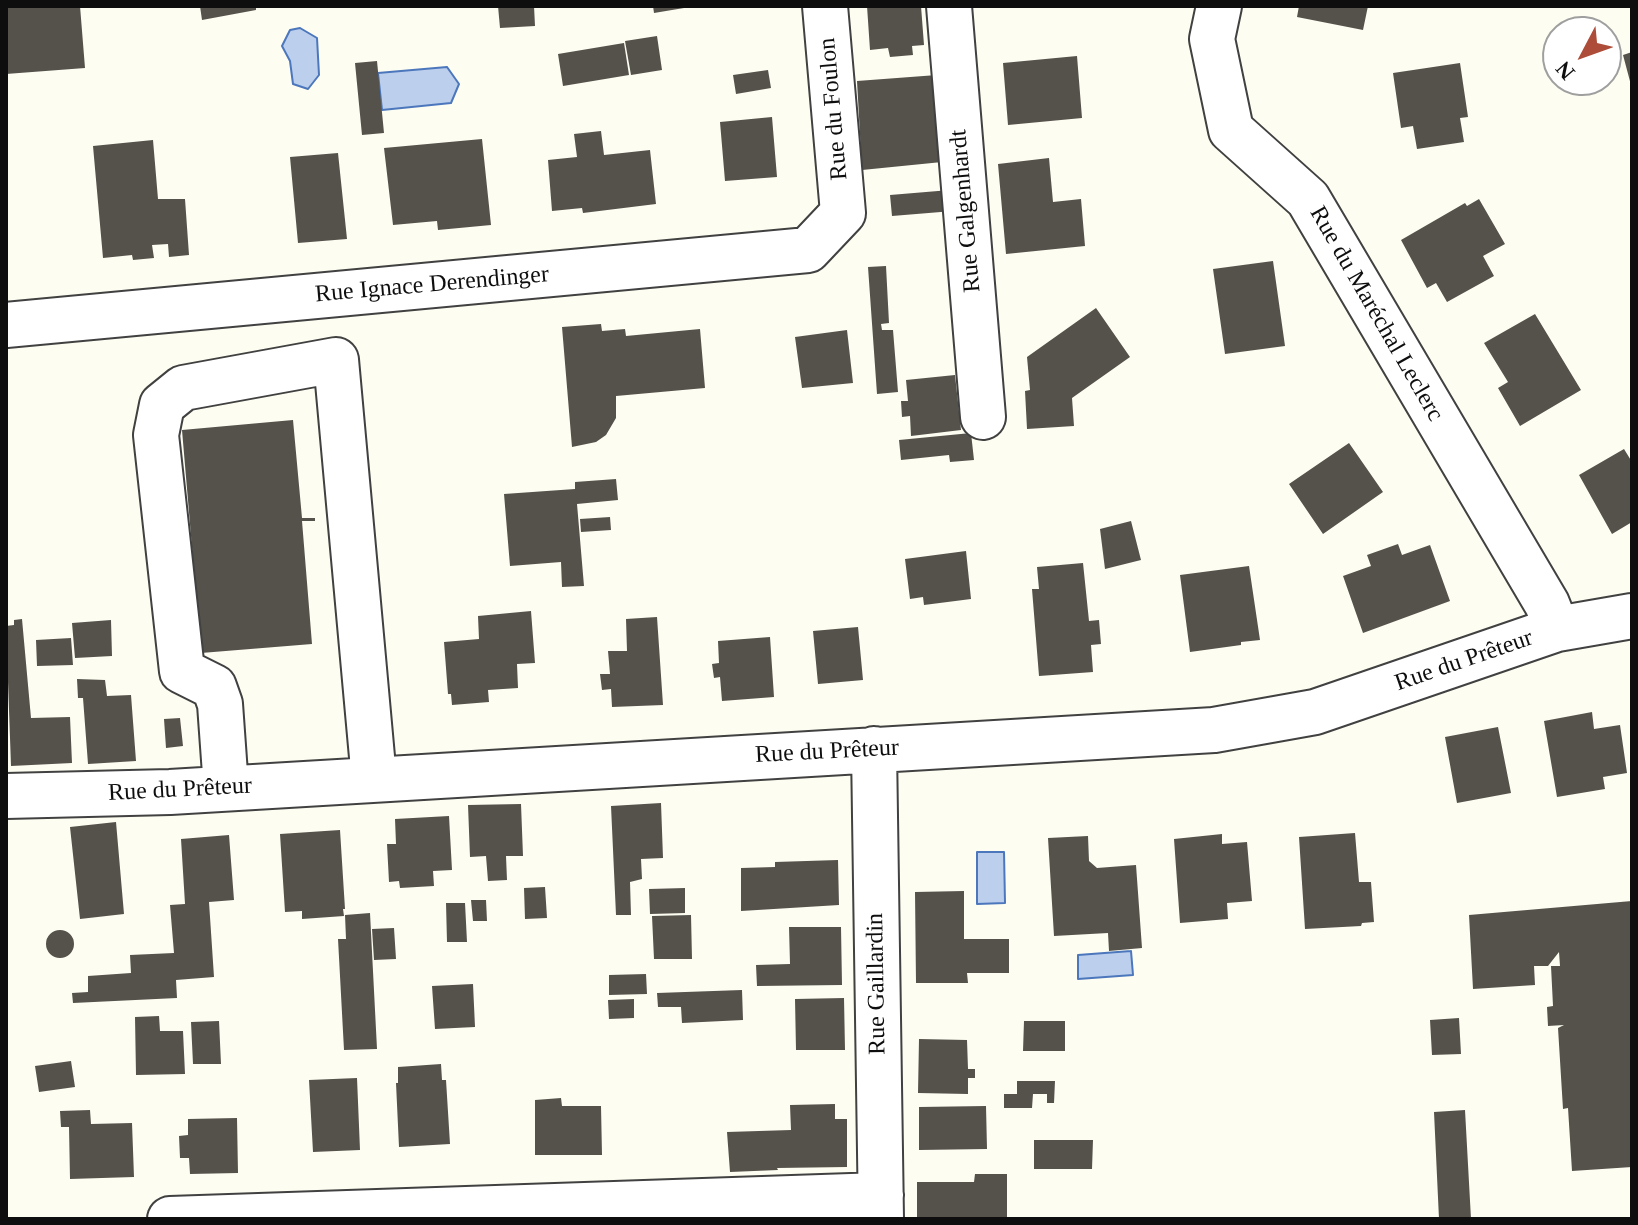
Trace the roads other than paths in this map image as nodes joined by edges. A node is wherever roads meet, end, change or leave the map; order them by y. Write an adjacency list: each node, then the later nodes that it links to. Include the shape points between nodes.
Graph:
1 (825, 6): 4 (street, Rue du Foulon)
2 (949, 6): 6 (street, Rue Galgenhardt)
3 (1219, 6): 8 (street, Rue du Maréchal Leclerc, via 1212,39 1231,130 1308,199)
4 (843, 213): 5 (street, Rue Ignace Derendinger, via 808,250)
5 (6, 325)
6 (983, 417)
7 (1632, 616): 8 (street, Rue du Prêteur)
8 (1557, 629): 9 (street, Rue du Prêteur, via 1300,715 1214,730)
9 (874, 749): 10 (street, Rue du Prêteur); 13 (street, Rue Gaillardin)
10 (374, 779): 11 (street, Rue du Prêteur); 11 (street, via 336,360 183,388 162,405 156,435 182,671 214,687)
11 (226, 788): 12 (street, Rue du Prêteur)
12 (6, 796)
13 (881, 1207): 14 (street)
14 (170, 1219)

